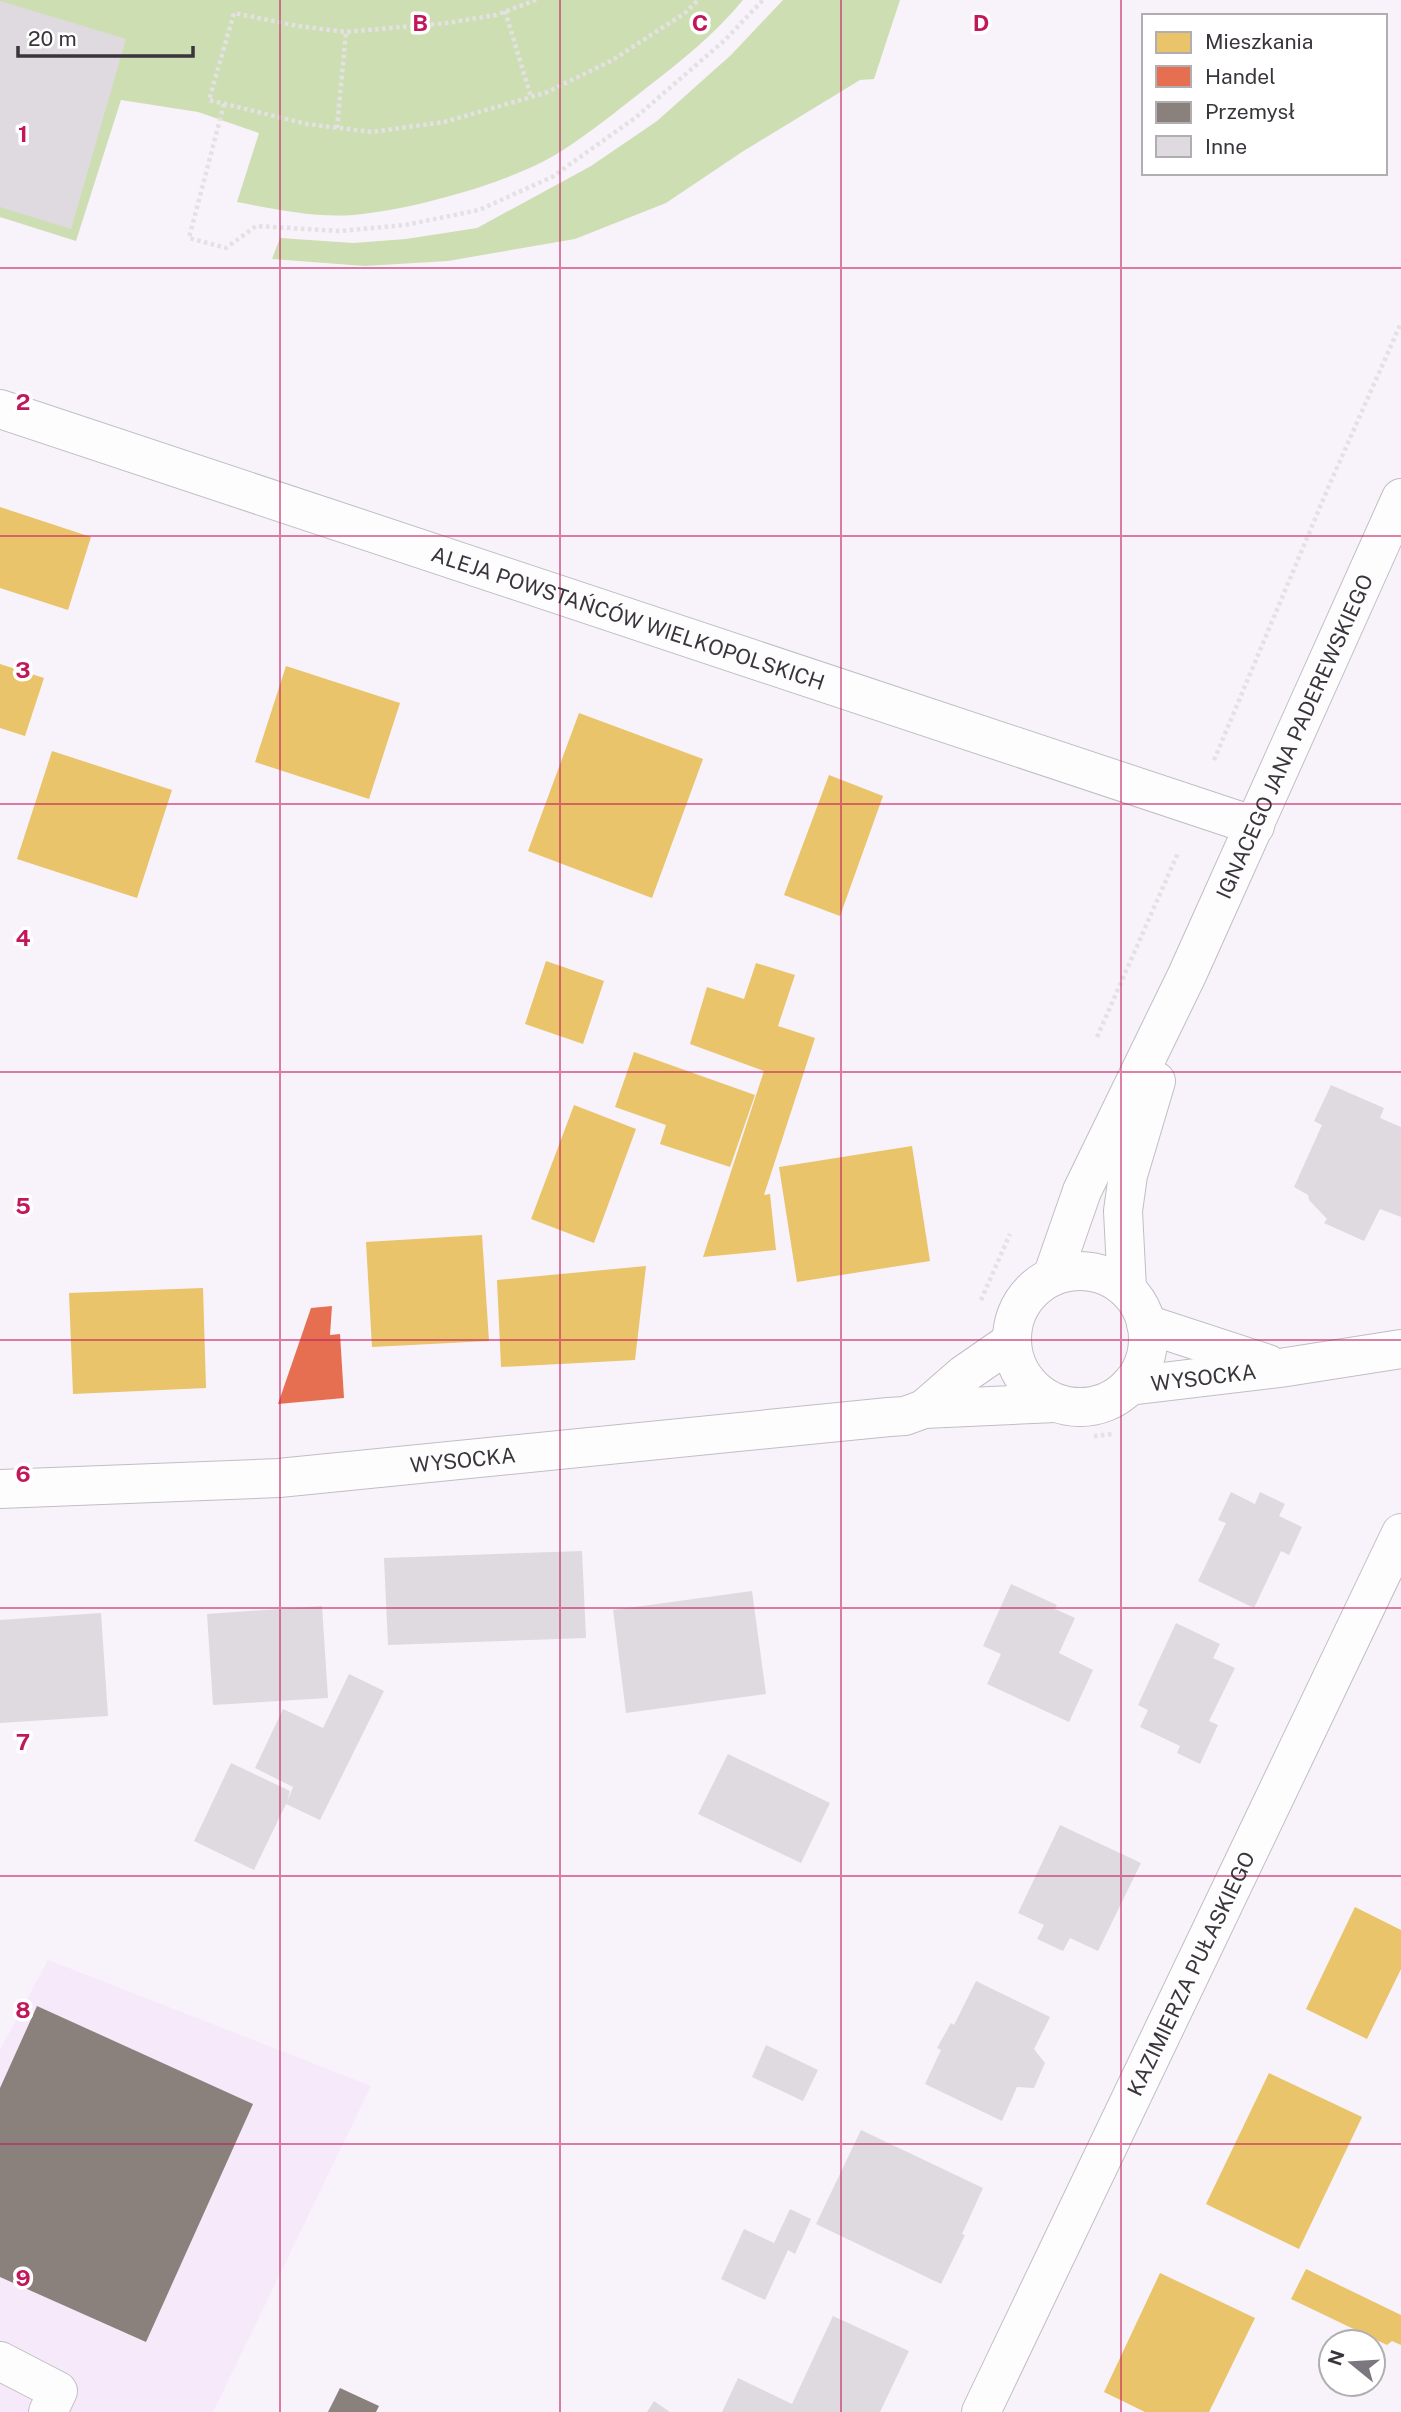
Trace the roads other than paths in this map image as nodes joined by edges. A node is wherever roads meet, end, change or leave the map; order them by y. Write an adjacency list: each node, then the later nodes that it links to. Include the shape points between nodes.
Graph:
1 (0, 409): 3 (street, ALEJA POWSTAŃCÓW WIELKOPOLSKICH)
2 (1401, 498): 3 (street, IGNACEGO JANA PADEREWSKIEGO)
3 (1255, 826): 4 (street, IGNACEGO JANA PADEREWSKIEGO)
4 (1187, 975): 5 (street, IGNACEGO JANA PADEREWSKIEGO, via 1082,1191); 6 (street, IGNACEGO JANA PADEREWSKIEGO, via 1128,1175 1123,1211)
5 (1052, 1277): 6 (street, via 1091,1272); 8 (street, via 1022,1303)
6 (1127, 1289): 7 (street)
7 (1146, 1324): 10 (street, WYSOCKA); 11 (street, via 1143,1364)
8 (1012, 1340): 12 (street, via 1024,1378); 13 (street, WYSOCKA)
9 (1401, 1349): 10 (street, WYSOCKA)
10 (1280, 1368): 11 (street, WYSOCKA)
11 (1129, 1386): 12 (street, via 1095,1406)
12 (1055, 1403): 13 (street, WYSOCKA)
13 (924, 1409): 14 (street, WYSOCKA, via 905,1416 279,1478)
14 (0, 1489)
15 (1401, 1533): 18 (street, KAZIMIERZA PUŁASKIEGO)
16 (0, 2361): 17 (street, via 58,2391)
17 (48, 2412)
18 (981, 2412)

